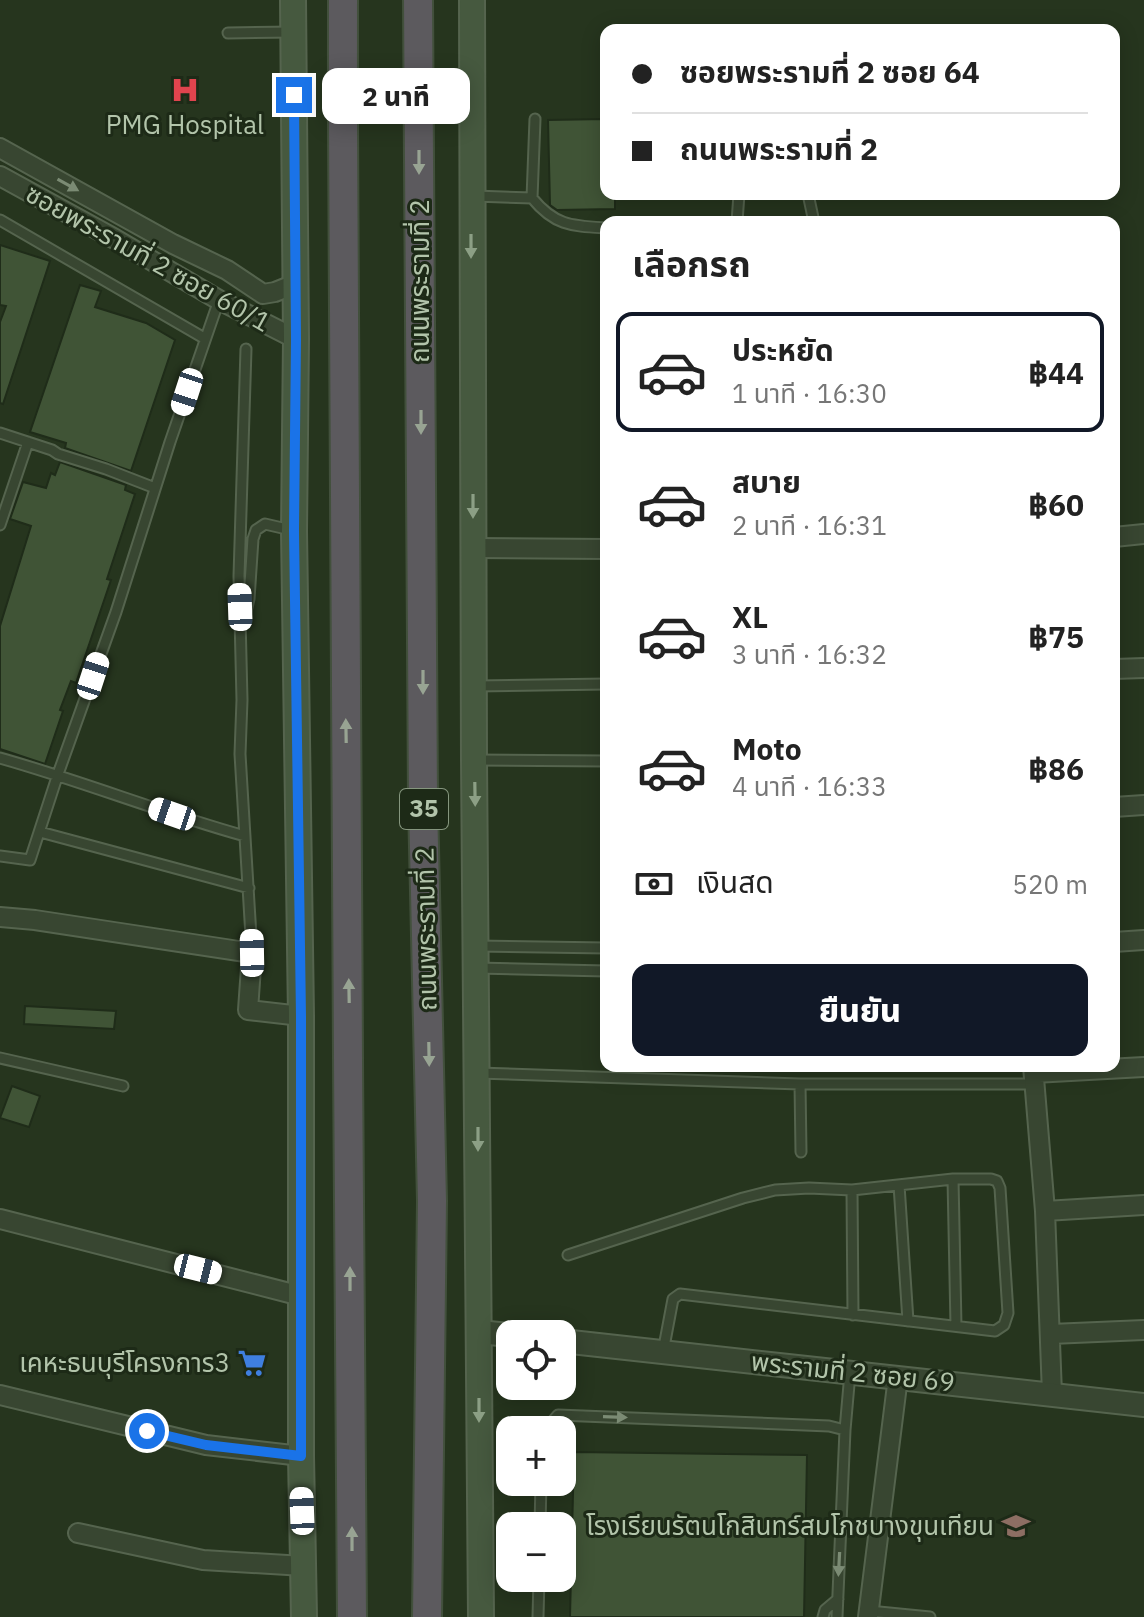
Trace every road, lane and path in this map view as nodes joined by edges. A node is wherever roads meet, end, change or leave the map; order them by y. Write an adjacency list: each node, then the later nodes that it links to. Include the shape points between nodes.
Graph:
1 (293, 0): 5 (main road)
2 (343, 0): 91 (highway, one-way to 2)
3 (418, 0): 92 (highway, ถนนพระรามที่ 2 / 35, one-way to 92, via 423,803 432,1201)
4 (472, 0): 10 (main road, ถนนพระรามที่ 2 / 35)
5 (293, 32): 6 (lane); 14 (main road)
6 (228, 33)
7 (535, 119): 11 (lane)
8 (0, 148): 14 (street, ซอยพระรามที่ 2 ซอย 60/1, one-way to 14, via 263,294)
9 (0, 176): 15 (street, ซอยพระรามที่ 2 ซอย 60/1)
10 (471, 196): 11 (lane); 26 (main road, ถนนพระรามที่ 2 / 35, one-way to 26)
11 (532, 198): 13 (lane, via 557,221)
12 (0, 220): 16 (lane)
13 (600, 228)
14 (295, 284): 17 (main road)
15 (219, 300): 16 (lane); 17 (street, ซอยพระรามที่ 2 ซอย 60/1)
16 (204, 338): 21 (lane)
17 (296, 339): 23 (main road)
18 (246, 349): 28 (lane)
19 (0, 433): 20 (lane)
20 (28, 442): 21 (lane); 22 (lane)
21 (155, 488): 36 (lane)
22 (0, 525)
23 (294, 531): 28 (lane, via 265,524 254,533); 50 (main road)
24 (1144, 534): 25 (street)
25 (1120, 536)
26 (473, 548): 27 (street); 32 (main road, ถนนพระรามที่ 2 / 35)
27 (600, 549)
28 (241, 638): 40 (lane)
29 (1144, 668): 30 (street)
30 (1120, 669)
31 (600, 684): 32 (lane)
32 (474, 687): 34 (main road, ถนนพระรามที่ 2 / 35)
33 (0, 758): 36 (lane)
34 (474, 760): 35 (lane); 48 (main road, ถนนพระรามที่ 2 / 35, one-way to 48)
35 (600, 761)
36 (58, 774): 39 (lane); 40 (lane)
37 (1144, 805): 38 (street)
38 (1120, 807)
39 (40, 832): 41 (lane, via 30,860); 42 (lane)
40 (245, 836): 42 (lane)
41 (0, 856)
42 (249, 888): 47 (lane)
43 (0, 917): 47 (street)
44 (1144, 940): 45 (street)
45 (1120, 942)
46 (600, 948): 48 (lane)
47 (252, 953): 50 (street, via 248,1010)
48 (477, 957): 49 (lane); 55 (main road, ถนนพระรามที่ 2 / 35)
49 (600, 970)
50 (301, 1016): 67 (main road)
51 (0, 1058): 58 (lane)
52 (1144, 1067): 53 (street)
53 (1120, 1069)
54 (1075, 1072): 56 (street)
55 (478, 1073): 57 (lane); 72 (main road, ถนนพระรามที่ 2 / 35, one-way to 72)
56 (1034, 1075): 57 (lane); 64 (street)
57 (800, 1084): 59 (lane)
58 (123, 1086)
59 (801, 1152)
60 (953, 1179): 61 (lane); 70 (lane); 70 (lane, via 991,1179 1000,1188 1008,1313 995,1331)
61 (899, 1185): 62 (lane); 69 (lane)
62 (852, 1190): 66 (lane, via 809,1188 743,1198); 68 (lane)
63 (1144, 1205): 64 (street)
64 (1045, 1211): 74 (street)
65 (0, 1219): 67 (street)
66 (568, 1255)
67 (301, 1296): 84 (main road)
68 (853, 1315): 69 (lane); 76 (lane, via 680,1294 673,1299)
69 (908, 1321): 70 (lane)
70 (956, 1326)
71 (1144, 1330): 74 (street)
72 (479, 1332): 73 (street); 93 (main road, ถนนพระรามที่ 2 / 35, one-way to 93)
73 (496, 1334)
74 (1051, 1334): 79 (street)
75 (576, 1343): 76 (street, พระรามที่ 2 ซอย 69)
76 (663, 1352): 77 (street, พระรามที่ 2 ซอย 69)
77 (851, 1372): 78 (street, พระรามที่ 2 ซอย 69); 83 (lane)
78 (898, 1377): 79 (street, พระรามที่ 2 ซอย 69); 89 (street)
79 (1052, 1394): 81 (street, พระรามที่ 2 ซอย 69)
80 (0, 1395): 84 (street, via 206,1445)
81 (1144, 1405)
82 (557, 1416): 83 (lane, one-way to 83)
83 (845, 1430): 88 (lane, one-way to 88)
84 (301, 1456): 86 (main road)
85 (78, 1533): 86 (street, via 203,1560)
86 (304, 1566): 90 (main road)
87 (539, 1592): 94 (lane)
88 (838, 1599): 95 (lane); 96 (lane)
89 (868, 1614): 97 (lane)
90 (304, 1617)
91 (352, 1617)
92 (427, 1617)
93 (481, 1617)
94 (538, 1617)
95 (823, 1617)
96 (837, 1617)
97 (930, 1617)

